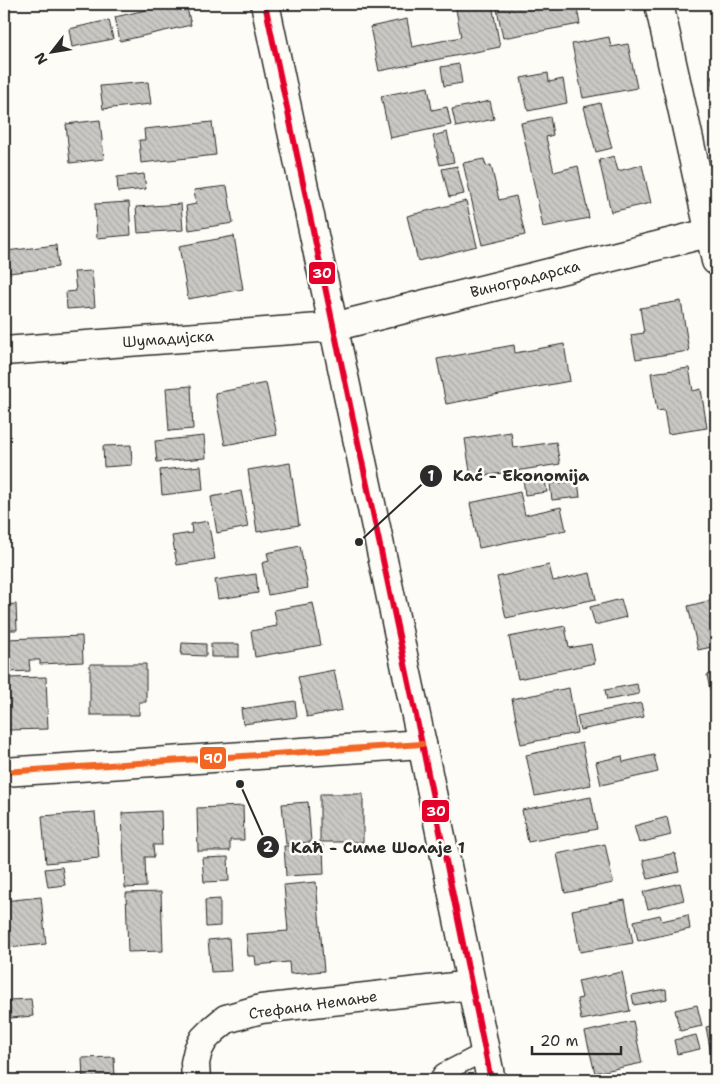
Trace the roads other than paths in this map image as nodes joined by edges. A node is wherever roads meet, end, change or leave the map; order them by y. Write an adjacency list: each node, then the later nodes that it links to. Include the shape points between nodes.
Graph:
1 (265, 4): 5 (street)
2 (659, 4): 3 (street)
3 (713, 232): 4 (street); 5 (street, Виноградарска)
4 (716, 260)
5 (333, 328): 6 (street, Шумадијска); 7 (street)
6 (4, 350)
7 (422, 744): 8 (street); 9 (street)
8 (4, 772)
9 (472, 985): 10 (street); 11 (street, Стефана Немање, via 261,1010 226,1019 204,1039 198,1050)
10 (484, 1052): 12 (lane, via 443,1073); 13 (street)
11 (196, 1080)
12 (438, 1080)
13 (490, 1080)

